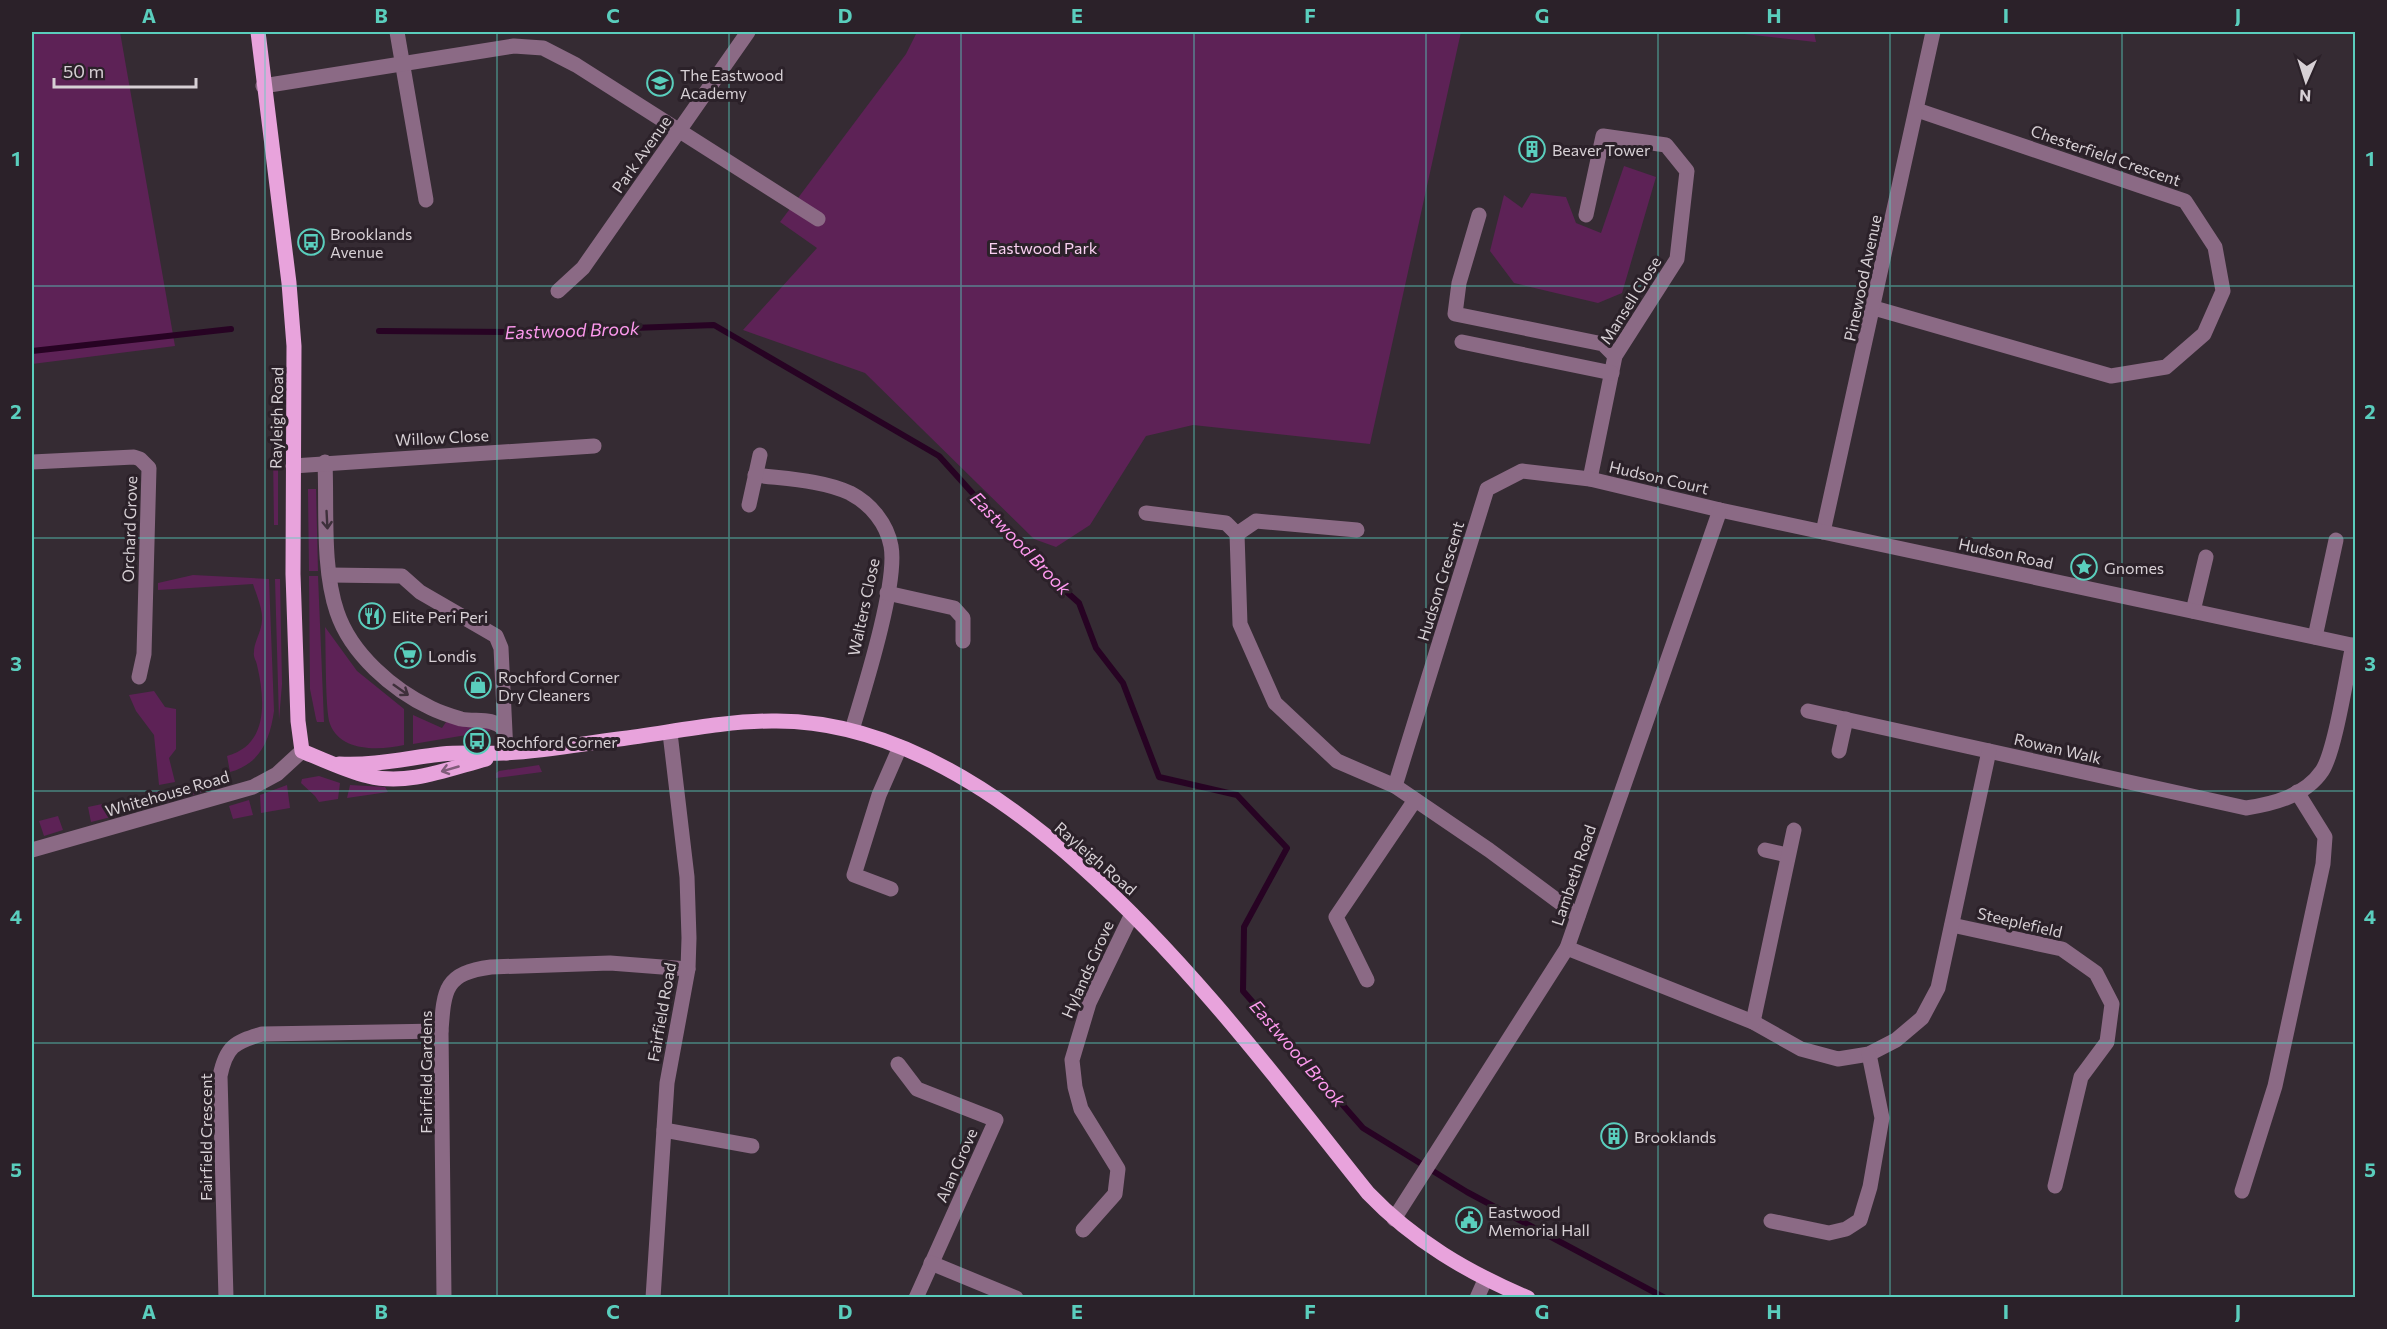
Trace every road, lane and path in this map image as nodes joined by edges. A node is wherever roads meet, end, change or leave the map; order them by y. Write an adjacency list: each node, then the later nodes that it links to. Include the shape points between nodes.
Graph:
1 (252, 32): 7 (main road, Rayleigh Road)
2 (258, 32): 7 (main road, Rayleigh Road)
3 (397, 32): 6 (street)
4 (748, 32): 9 (street, Park Avenue)
5 (1933, 32): 8 (street, Pinewood Avenue)
6 (402, 63): 7 (street); 9 (street, via 536,46 561,56); 10 (street)
7 (263, 86): 23 (main road, Rayleigh Road, via 292,316)
8 (1917, 110): 15 (street, Pinewood Avenue); 15 (street, Chesterfield Crescent, via 2185,201 2215,247 2223,291 2204,334 2166,367 2111,376)
9 (680, 130): 13 (street); 14 (street, Park Avenue, via 583,268)
10 (426, 200)
11 (1479, 215): 17 (street, via 1459,283 1455,314 1603,344)
12 (1586, 215): 17 (street, Mansell Close, via 1603,136 1666,144 1687,171 1677,259)
13 (818, 219)
14 (558, 291)
15 (1874, 308): 30 (street, Pinewood Avenue)
16 (1462, 342): 18 (street)
17 (1616, 356): 18 (street, Mansell Close)
18 (1612, 373): 25 (street, Mansell Close)
19 (594, 446): 22 (street, Willow Close)
20 (760, 455): 24 (street)
21 (32, 462): 40 (street, Orchard Grove, via 134,457 148,468 144,654)
22 (325, 462): 23 (street, Willow Close); 34 (street, one-way to 34)
23 (293, 466): 49 (main road, Rayleigh Road, via 298,721)
24 (756, 475): 26 (street); 35 (street, Walters Close, via 823,484 863,502 889,536 892,558)
25 (1590, 479): 27 (street, Hudson Court); 51 (street, Hudson Crescent, via 1522,471 1487,489)
26 (749, 505)
27 (1720, 510): 30 (street, Hudson Road); 60 (street, Lambeth Road)
28 (1146, 513): 31 (street, via 1226,523)
29 (1357, 530): 31 (street, via 1256,521)
30 (1823, 532): 36 (street, Hudson Road)
31 (1238, 534): 51 (street, via 1240,624 1275,703 1336,761)
32 (2336, 540): 37 (street)
33 (2205, 557): 36 (street)
34 (330, 575): 43 (street, one-way to 43, via 345,630 386,679 430,708 462,719 492,721); 43 (street, via 402,576 420,592 496,636 501,648)
35 (887, 592): 38 (street, via 954,608 963,618); 44 (street, Walters Close)
36 (2193, 611): 37 (street, Hudson Road)
37 (2314, 637): 39 (street, Hudson Road)
38 (963, 640)
39 (2354, 646): 52 (street, Rowan Walk, via 2331,748 2322,771)
40 (139, 677)
41 (1808, 711): 42 (street, Rowan Walk)
42 (1846, 719): 47 (street); 48 (street, Rowan Walk)
43 (504, 729): 50 (street)
44 (852, 730): 45 (main road, Rayleigh Road, via 770,720); 46 (main road, Rayleigh Road)
45 (670, 733): 50 (main road, Rayleigh Road); 63 (street, Fairfield Road, via 689,908)
46 (900, 747): 58 (street, via 879,795 854,875); 59 (main road, Rayleigh Road, via 998,799)
47 (1839, 751)
48 (1989, 751): 52 (street, Rowan Walk, via 2246,808 2278,803); 61 (street, Steeplefield)
49 (302, 752): 50 (main road, Rayleigh Road, via 339,764 369,765 441,754); 55 (street, Whitehouse Road, via 278,774 253,786)
50 (506, 753)
51 (1395, 786): 53 (street)
52 (2297, 792): 72 (street, via 2325,837 2323,864 2276,1086)
53 (1415, 800): 60 (street); 64 (street, via 1336,917)
54 (1794, 830): 57 (street)
55 (32, 850)
56 (1765, 850): 57 (street)
57 (1787, 855): 65 (street)
58 (891, 889)
59 (1132, 914): 73 (main road, Rayleigh Road, via 1204,990 1368,1193); 75 (street, Hylands Grove, via 1089,1003 1072,1060 1081,1109 1119,1168 1115,1194)
60 (1578, 916): 62 (street, Lambeth Road)
61 (1952, 925): 67 (street, Steeplefield, via 1938,988 1922,1018 1896,1041); 71 (street, Steeplefield, via 2062,949 2096,973 2112,1004 2107,1042 2081,1077)
62 (1567, 948): 65 (street, Steeplefield); 73 (street, Lambeth Road)
63 (688, 969): 66 (street, Fairfield Gardens, via 610,963 472,969 448,986); 69 (street, Fairfield Road, via 673,1044)
64 (1367, 980)
65 (1753, 1022): 67 (street, Steeplefield, via 1801,1049 1838,1059)
66 (441, 1031): 78 (street, Fairfield Crescent, via 262,1034 230,1048 220,1076); 79 (street, Fairfield Gardens)
67 (1869, 1054): 74 (street, via 1882,1118 1860,1220 1829,1233)
68 (898, 1064): 76 (street, Alan Grove, via 917,1089 996,1120)
69 (663, 1130): 70 (street); 80 (street, Fairfield Road)
70 (752, 1146)
71 (2055, 1186)
72 (2242, 1191)
73 (1394, 1219): 77 (main road, Rayleigh Road, via 1430,1247)
74 (1771, 1221)
75 (1083, 1230)
76 (931, 1263): 81 (street, Alan Grove); 82 (street)
77 (1485, 1280): 83 (street); 84 (main road, Rayleigh Road)
78 (226, 1298)
79 (444, 1298)
80 (652, 1298)
81 (916, 1298)
82 (1016, 1298)
83 (1477, 1298)
84 (1528, 1298)

